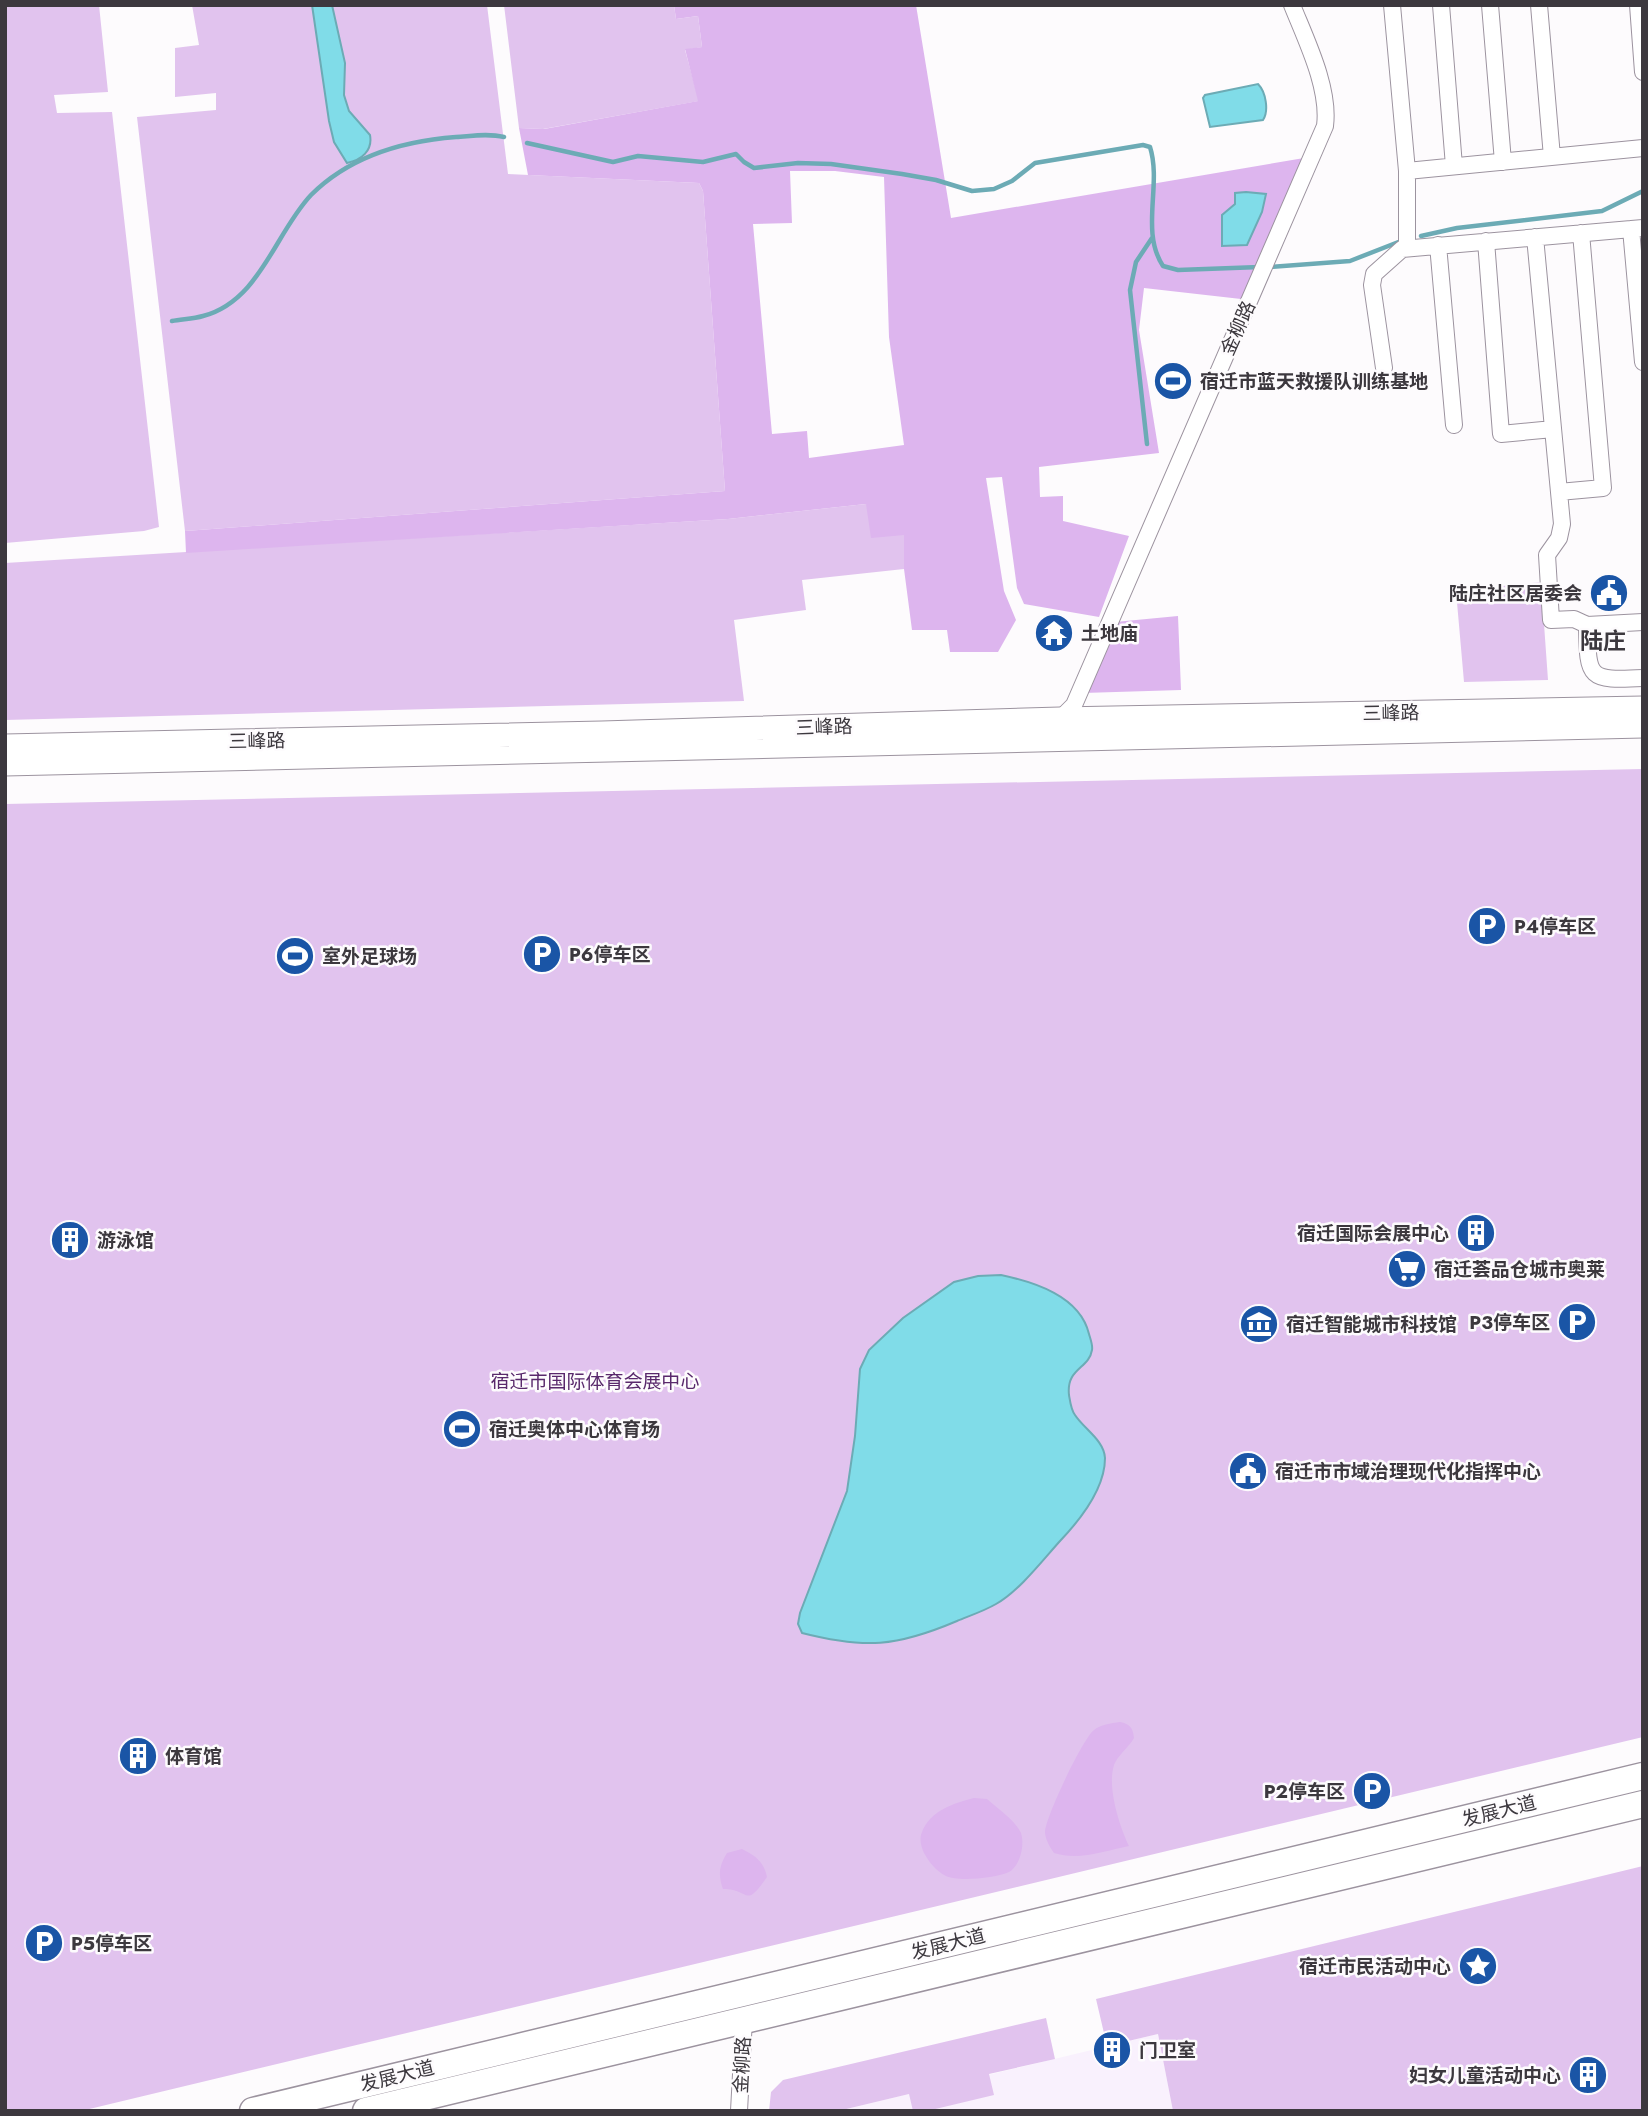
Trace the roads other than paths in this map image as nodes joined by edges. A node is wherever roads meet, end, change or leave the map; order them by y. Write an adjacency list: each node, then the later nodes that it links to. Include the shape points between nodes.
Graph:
1 (1292, 5): 28 (street, 金柳路, via 1315,65 1326,118 1318,145 1073,705)
2 (1392, 5): 12 (street)
3 (1441, 5): 11 (street)
4 (1490, 5): 10 (street)
5 (1539, 5): 9 (street)
6 (1638, 5): 7 (street)
7 (1643, 72)
8 (1643, 148): 9 (street)
9 (1552, 157): 10 (street)
10 (1503, 162): 11 (street)
11 (1454, 166): 12 (street)
12 (1407, 171): 18 (street)
13 (1637, 228): 14 (street); 19 (street)
14 (1581, 233): 15 (street); 23 (street, via 1603,488)
15 (1535, 237): 16 (street); 22 (street)
16 (1486, 241): 17 (street); 22 (street, via 1501,435)
17 (1438, 245): 18 (street); 21 (street)
18 (1407, 248): 20 (street, via 1374,274)
19 (1643, 362)
20 (1384, 368)
21 (1454, 425)
22 (1553, 429): 23 (street)
23 (1559, 492): 25 (street, via 1562,531 1548,555 1551,620 1574,619)
24 (1643, 622): 25 (street)
25 (1587, 625): 26 (street, via 1592,671 1607,678)
26 (1638, 679): 27 (street)
27 (1642, 715): 28 (main road, 三峰路); 30 (main road, 三峰路, via 463,755)
28 (1060, 719): 29 (main road, 三峰路)
29 (5, 746)
30 (5, 764)
31 (1643, 1776): 34 (main road, 发展大道)
32 (1643, 1804): 33 (main road, 发展大道)
33 (744, 2019): 35 (main road, 发展大道); 36 (street, 金柳路)
34 (253, 2111)
35 (366, 2111)
36 (739, 2111)

